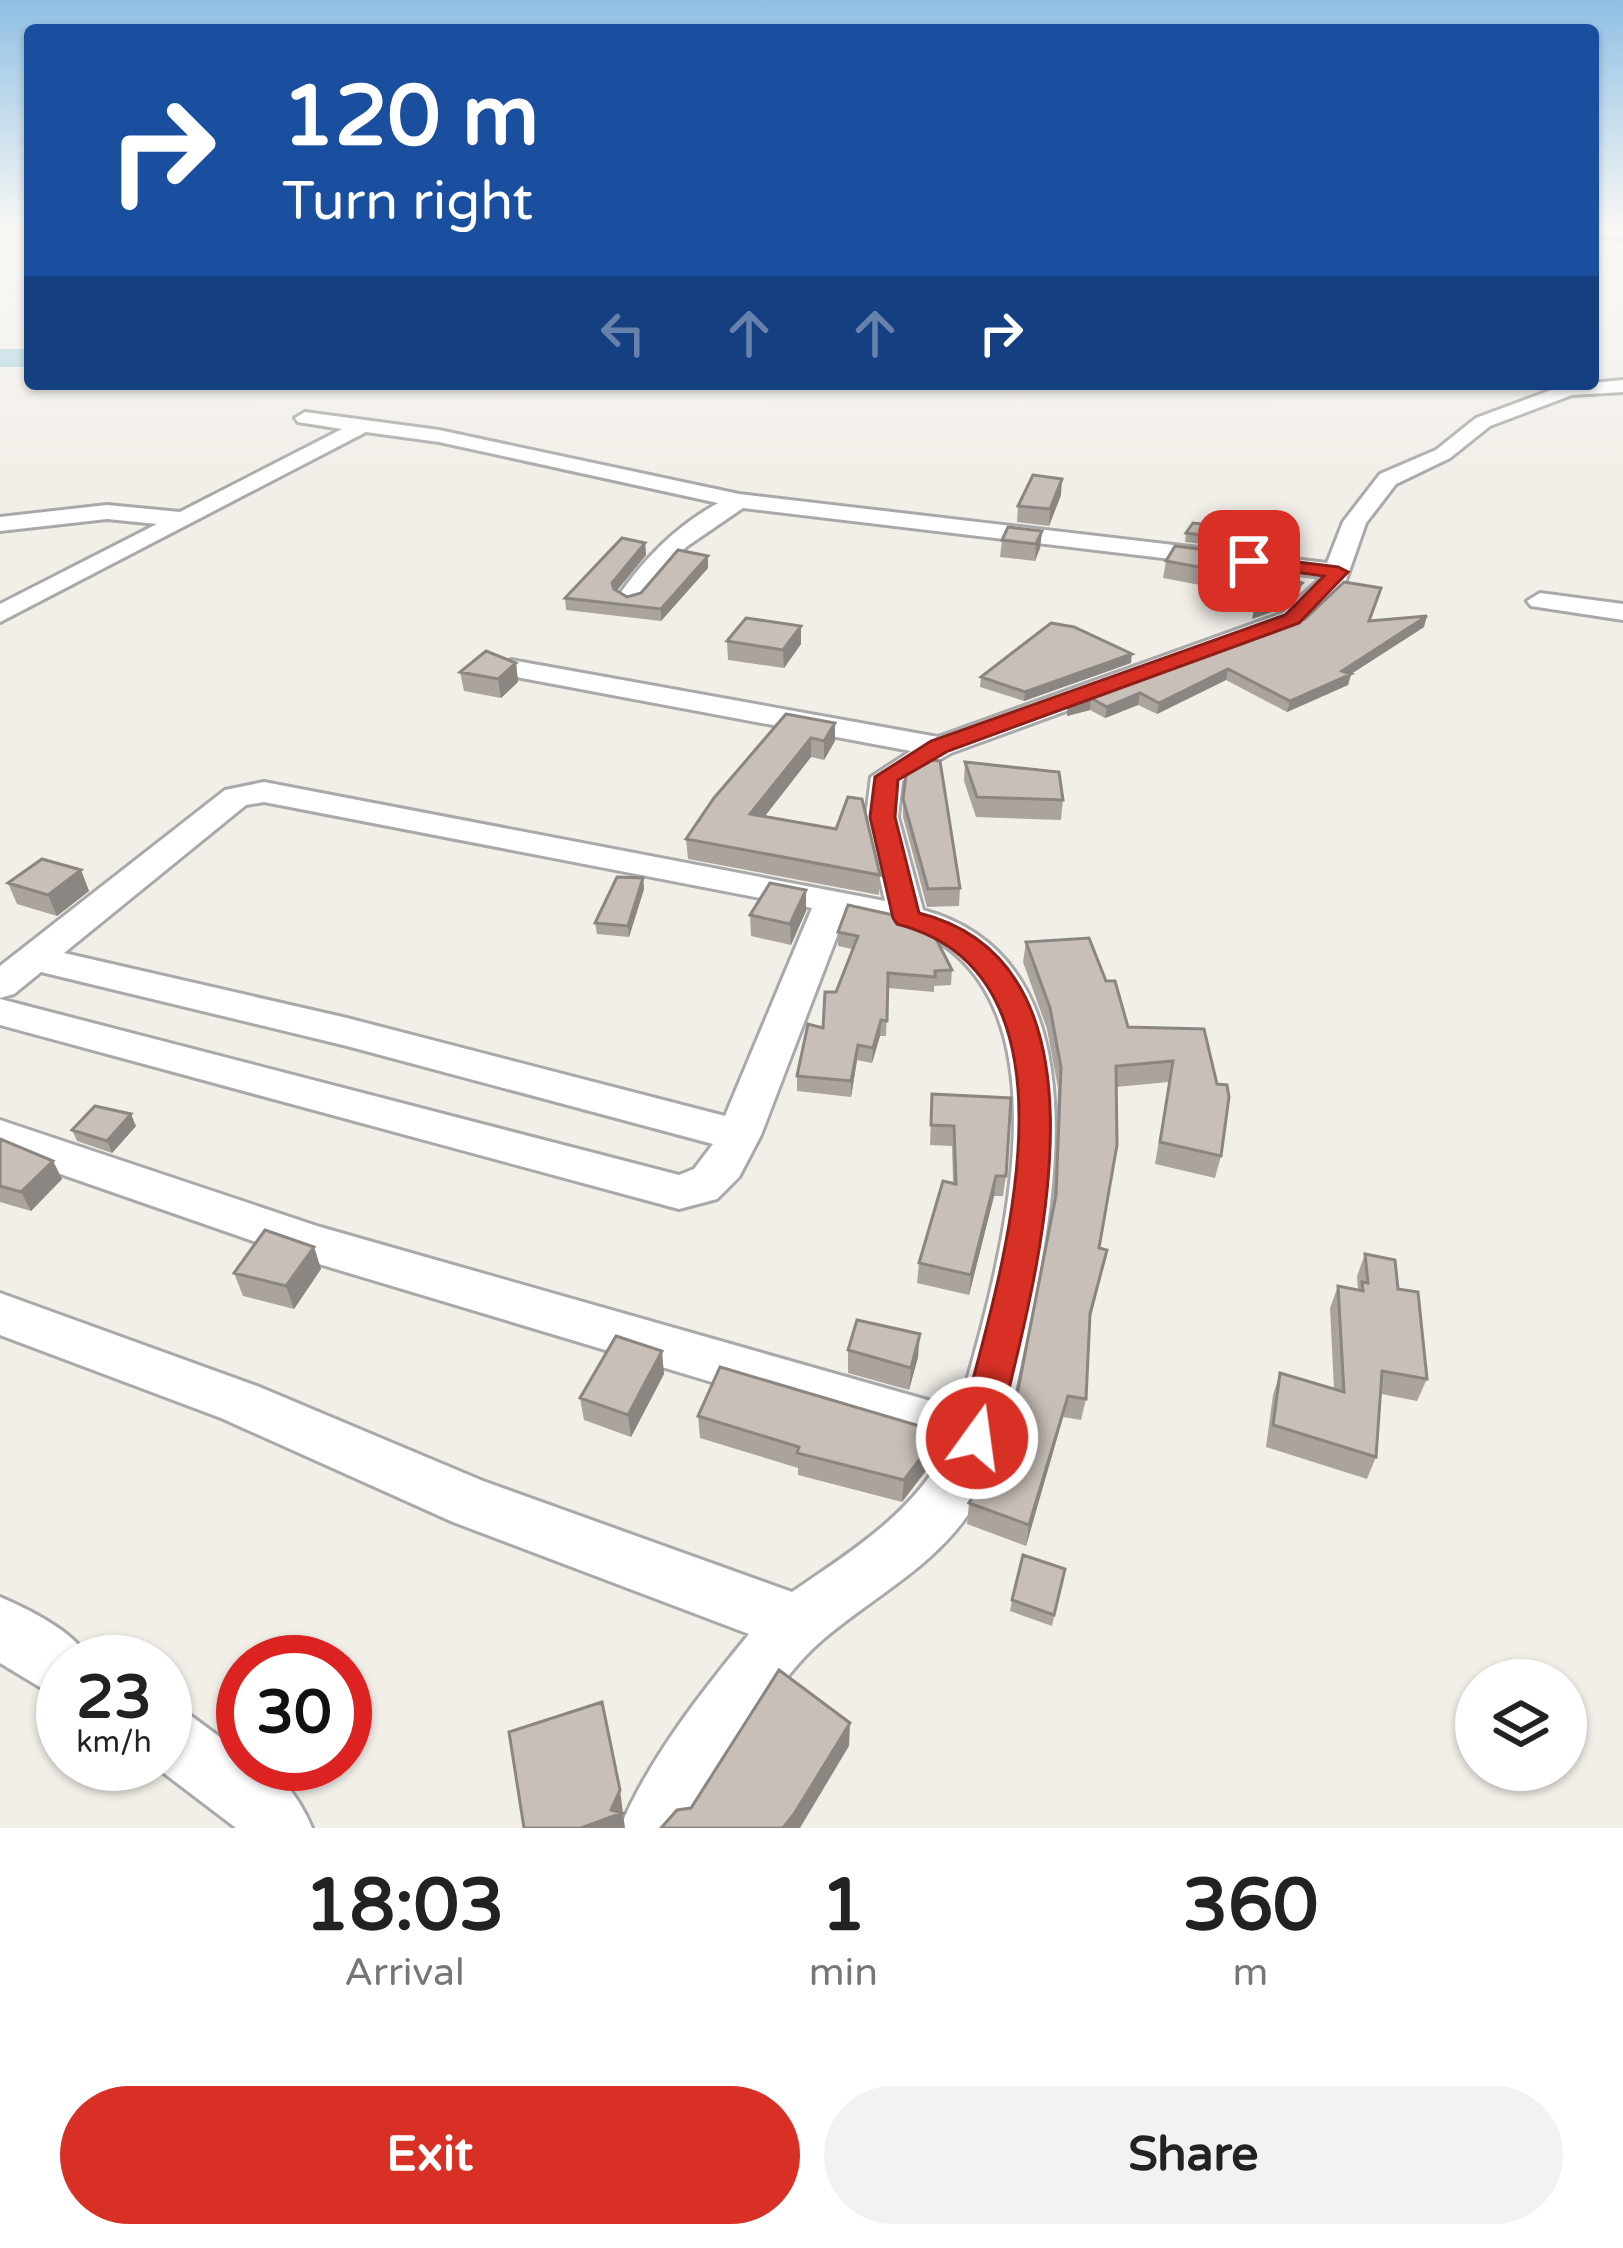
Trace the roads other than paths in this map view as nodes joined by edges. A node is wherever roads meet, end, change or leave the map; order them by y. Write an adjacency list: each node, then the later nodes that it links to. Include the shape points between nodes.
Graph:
1 (1569, 390): 7 (street, via 1483,422 1443,454 1388,479 1354,522)
2 (305, 418): 3 (street)
3 (364, 426): 4 (street); 5 (street)
4 (739, 501): 7 (street); 8 (street, via 683,535)
5 (186, 519): 6 (street, via 107,512); 11 (street)
6 (0, 524)
7 (1338, 572): 13 (street, via 1310,607 1269,629)
8 (630, 598)
9 (1540, 601): 10 (street)
10 (1623, 612)
11 (0, 614)
12 (511, 668): 13 (street)
13 (940, 746): 15 (street, via 886,777 883,790)
14 (832, 902): 15 (street); 16 (street, via 264,792 236,797); 19 (street)
15 (907, 918): 22 (street, via 965,942 994,974 1019,1016 1037,1113 1017,1277)
16 (34, 958): 17 (street); 19 (street)
17 (0, 986)
18 (0, 1012): 19 (street, via 680,1192 717,1178)
19 (740, 1135)
20 (0, 1136): 22 (street, via 319,1245)
21 (2, 1320): 23 (street, via 239,1402 495,1513)
22 (977, 1438): 23 (street, via 946,1501 891,1556)
23 (797, 1623): 28 (street, via 724,1712)
24 (0, 1627): 25 (street)
25 (36, 1652)
26 (192, 1755): 27 (street)
27 (280, 1828)
28 (652, 1828)

